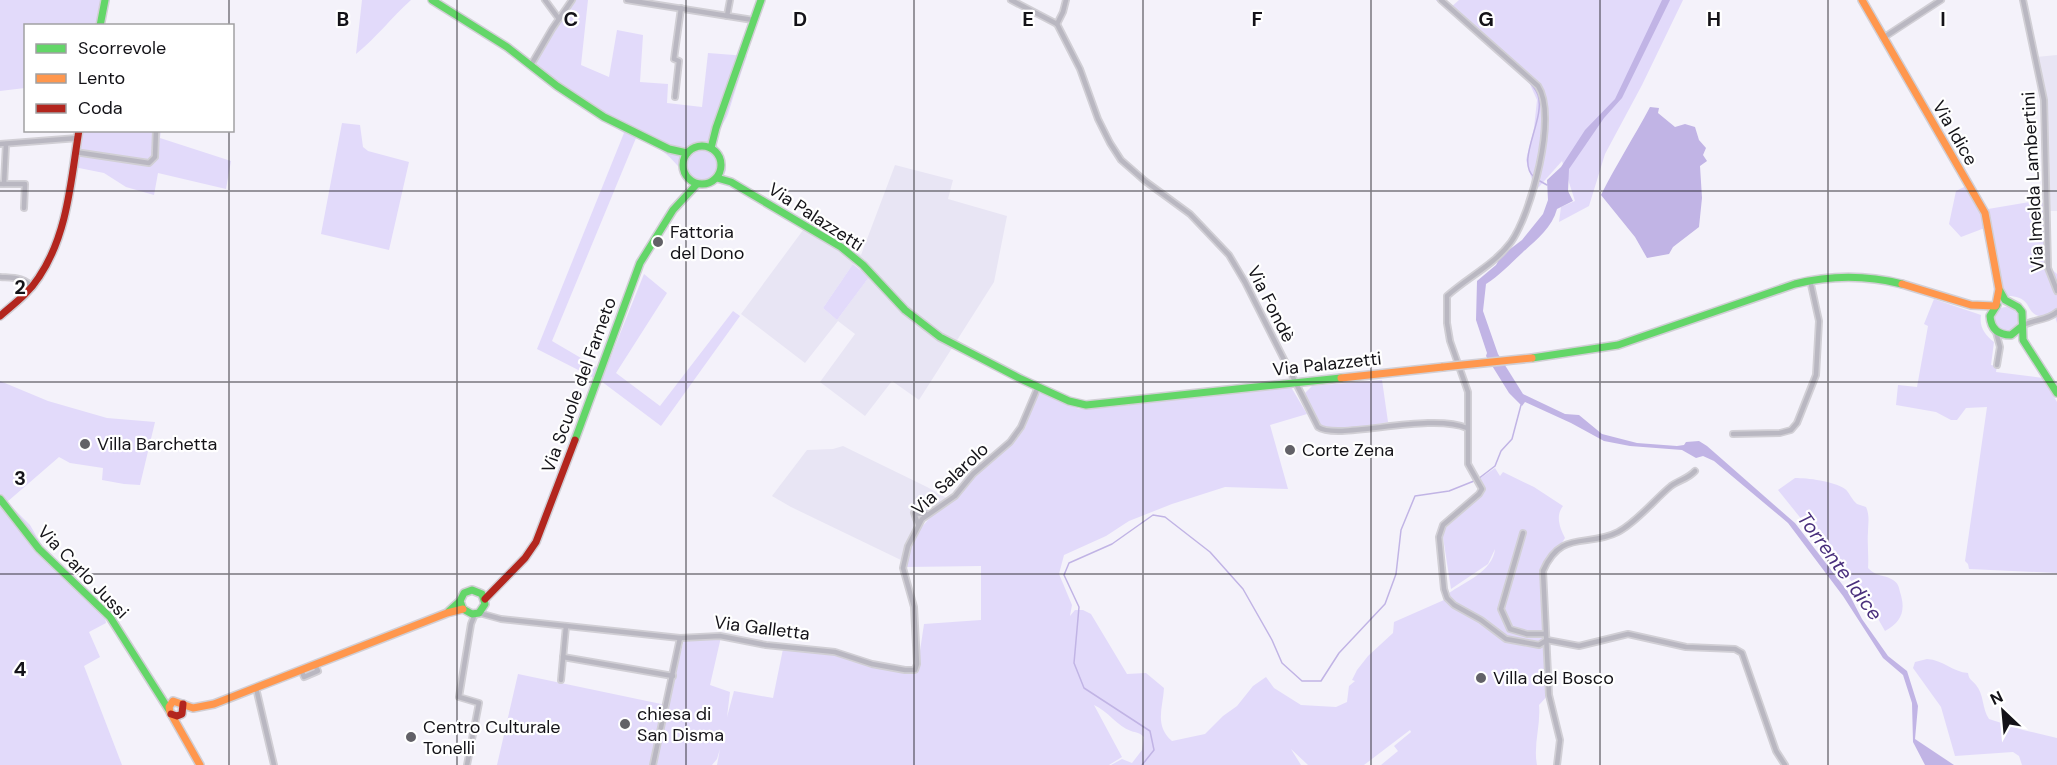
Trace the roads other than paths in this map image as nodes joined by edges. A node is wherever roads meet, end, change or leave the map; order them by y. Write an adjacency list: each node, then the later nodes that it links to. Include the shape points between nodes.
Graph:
1 (105, 0): 19 (main road)
2 (432, 0): 22 (main road)
3 (545, 0): 17 (street)
4 (572, 0): 17 (street)
5 (627, 0): 14 (street)
6 (730, 0): 16 (street)
7 (761, 0): 18 (main road)
8 (1011, 0): 20 (street)
9 (1066, 0): 20 (street)
10 (1441, 0): 65 (street, via 1521,70 1542,92 1545,106 1544,137 1522,224 1488,266 1447,296 1450,341 1468,392)
11 (1862, 0): 21 (main road, Via Idice)
12 (1941, 0): 21 (street)
13 (2023, 0): 46 (street, Via Imelda Lambertini, via 2044,100 2048,268)
14 (639, 1): 15 (street)
15 (681, 8): 16 (street); 23 (street, via 674,59 679,61)
16 (727, 16): 18 (street)
17 (558, 19): 22 (street)
18 (753, 20): 27 (main road)
19 (100, 24)
20 (1057, 24): 62 (street, Via Fondè, via 1080,69 1098,119 1121,160 1190,214 1229,255)
21 (1883, 38): 45 (main road, Via Idice, via 1985,213)
22 (531, 65): 28 (main road, via 604,117)
23 (675, 96)
24 (156, 132): 29 (street, via 155,157 149,163)
25 (79, 134): 26 (street); 29 (main road)
26 (3, 144): 36 (street)
27 (708, 147): 30 (main road, via 698,146); 32 (main road, Via Palazzetti, via 717,153)
28 (669, 149): 30 (main road); 31 (main road)
29 (75, 152): 40 (main road, via 60,236)
30 (687, 153): 31 (main road)
31 (683, 163): 34 (main road)
32 (722, 168): 33 (main road); 35 (main road, Via Palazzetti)
33 (717, 178): 35 (main road, Via Palazzetti); 37 (main road)
34 (689, 181): 37 (main road); 38 (main road, Via Scuole del Farneto)
35 (731, 182): 63 (main road, Via Palazzetti, via 841,247 905,310 940,337)
36 (2, 184): 39 (street, via 25,184)
37 (697, 184): 38 (main road, Via Scuole del Farneto)
38 (688, 191): 72 (main road, Via Scuole del Farneto, via 640,264 536,542 515,570)
39 (24, 208)
40 (50, 261): 43 (street, via 34,278); 44 (main road)
41 (0, 277): 43 (street)
42 (1810, 280): 49 (main road, Via Palazzetti, via 1845,275 1874,277); 62 (main road, Via Palazzetti, bridge, via 1617,345 1532,358); 66 (street, via 1820,321 1816,375 1797,423 1780,433)
43 (23, 281): 44 (street); 50 (street, via 22,293)
44 (32, 288): 50 (main road)
45 (1999, 289): 47 (main road, Via Idice); 48 (main road, Via Idice)
46 (2057, 291)
47 (2008, 302): 48 (main road); 51 (main road, Via Idice)
48 (1996, 306): 49 (main road, Via Palazzetti); 54 (main road, Via Idice)
49 (1978, 307): 54 (main road, Via Palazzetti)
50 (8, 311): 53 (main road)
51 (2022, 312): 55 (street); 56 (main road)
52 (2057, 312): 55 (street)
53 (0, 316)
54 (1990, 318): 57 (main road)
55 (2035, 320): 56 (street)
56 (2022, 326): 58 (main road); 60 (main road)
57 (1996, 332): 58 (main road); 59 (street)
58 (2009, 335): 59 (street); 60 (main road)
59 (2000, 347): 61 (street)
60 (2026, 347): 64 (main road)
61 (1997, 365)
62 (1294, 382): 63 (main road, Via Palazzetti, via 1086,405); 65 (street, Via Fondè, via 1322,430 1425,422)
63 (1038, 387): 69 (street, Via Salarolo, via 1010,442 973,474 955,496)
64 (2057, 393)
65 (1467, 428): 78 (street, via 1468,464 1482,489 1443,525 1439,537 1447,598 1506,639 1539,645)
66 (1733, 434)
67 (1695, 471): 78 (street, via 1616,533 1573,541 1547,562 1543,571)
68 (0, 499): 85 (main road, Via Carlo Jussi, via 39,549 110,617)
69 (926, 514): 70 (street, Via Salarolo); 70 (street, via 915,513)
70 (918, 524): 81 (street, Via Salarolo, via 903,565 914,612)
71 (1523, 533): 78 (street, via 1502,609 1510,629)
72 (483, 599): 73 (main road, Via Galletta, via 477,590 468,591); 74 (main road, Via Scuole del Farneto); 76 (street)
73 (460, 601): 74 (main road); 75 (main road, Via Galletta)
74 (471, 612): 75 (main road, Via Galletta); 76 (street, Via Galletta); 91 (street, via 459,697 479,703)
75 (447, 613): 84 (main road, Via Galletta)
76 (491, 616): 77 (street, Via Galletta)
77 (566, 626): 79 (street, Via Galletta); 80 (street)
78 (1546, 637): 93 (street, via 1549,695 1560,740); 94 (street, via 1579,646 1628,634 1686,647 1734,649 1742,653 1776,751)
79 (680, 638): 81 (street, Via Galletta, via 720,636 835,652 872,664); 82 (street)
80 (563, 657): 82 (street); 83 (street)
81 (916, 669)
82 (673, 676): 92 (street)
83 (561, 680)
84 (256, 688): 87 (main road, Via Galletta, via 214,704); 90 (street)
85 (162, 697): 86 (main road); 88 (main road, Via Carlo Jussi)
86 (173, 701): 87 (main road); 88 (main road, via 169,705)
87 (186, 706): 88 (main road, Via Carlo Jussi)
88 (175, 713): 89 (main road, Via Carlo Jussi, via 175,724)
89 (200, 765)
90 (274, 765)
91 (467, 765)
92 (653, 765)
93 (1557, 765)
94 (1785, 765)

